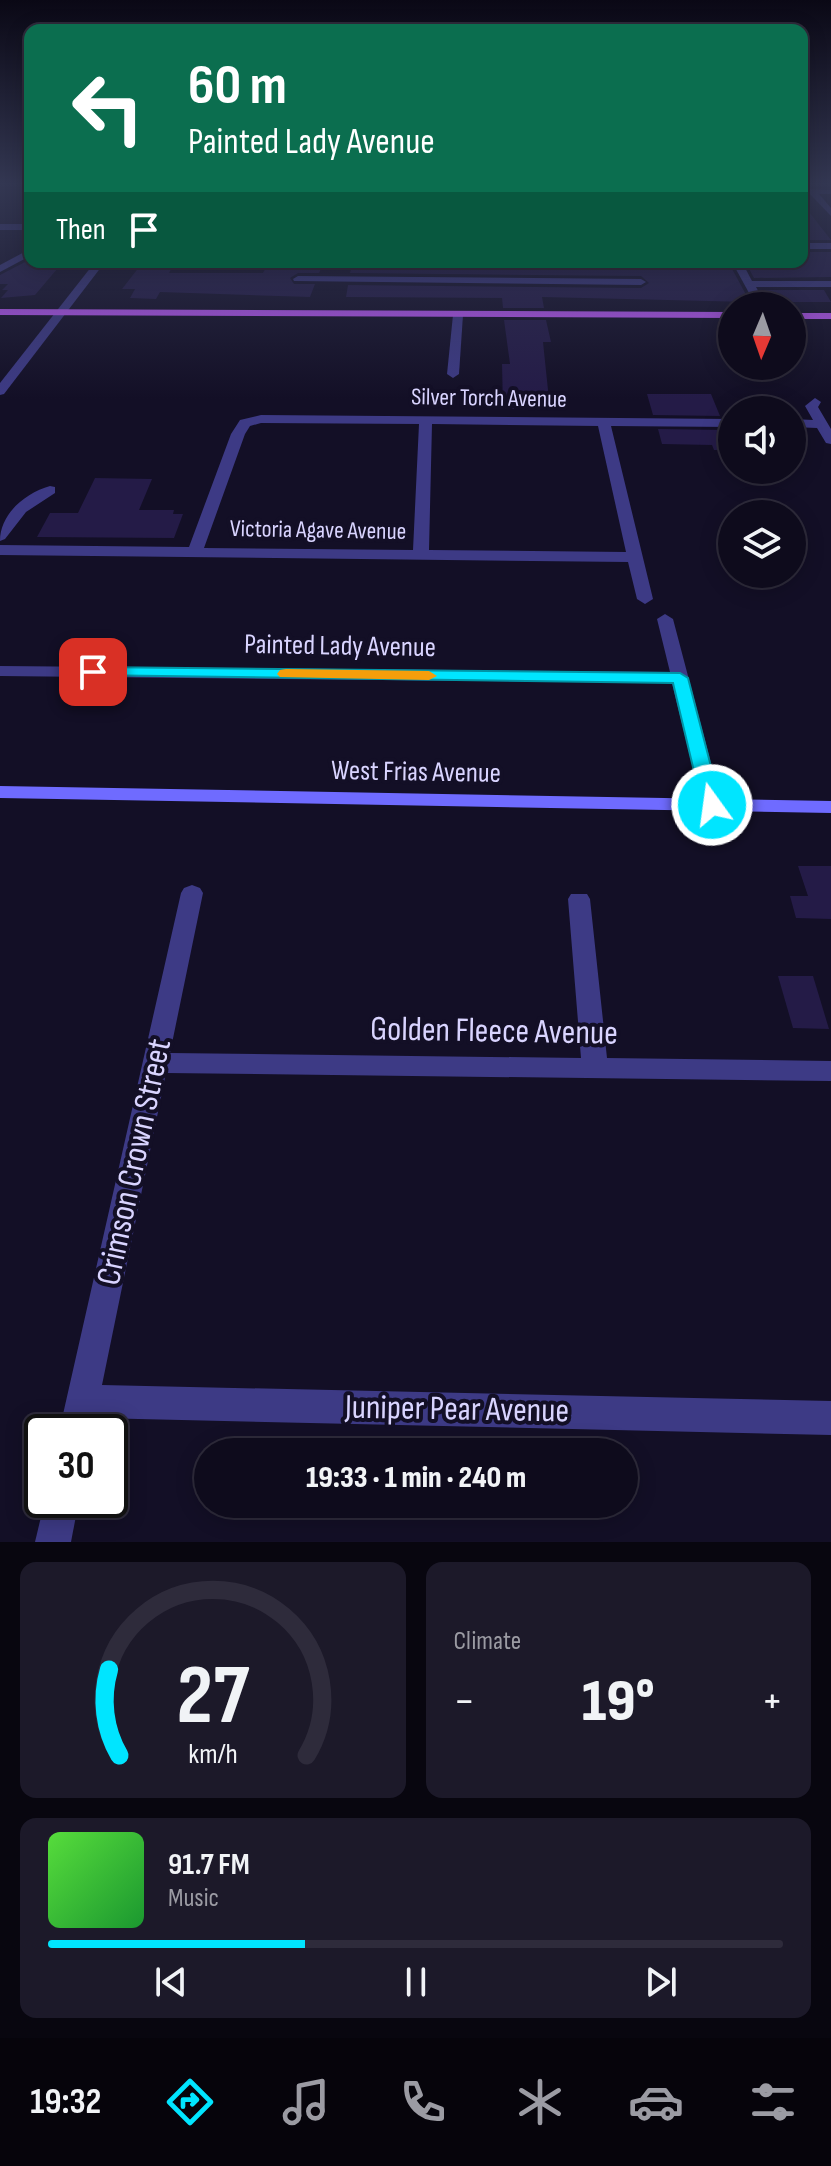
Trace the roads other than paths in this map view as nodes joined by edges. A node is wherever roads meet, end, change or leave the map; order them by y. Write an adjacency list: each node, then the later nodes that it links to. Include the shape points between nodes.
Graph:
1 (24, 255): 4 (street)
2 (95, 268): 11 (street)
3 (740, 268): 7 (street)
4 (0, 269)
5 (298, 279): 6 (street, via 368,274)
6 (641, 282)
7 (749, 284): 8 (street); 9 (street)
8 (831, 284)
9 (754, 292)
10 (0, 312): 11 (main road)
11 (58, 312): 12 (main road); 17 (street)
12 (458, 315): 13 (main road); 16 (street)
13 (718, 315)
14 (806, 316): 15 (main road)
15 (831, 316)
16 (453, 374)
17 (0, 391)
18 (831, 398): 19 (street)
19 (815, 402): 20 (street); 25 (street, via 811,406)
20 (831, 405)
21 (426, 420): 22 (street, Silver Torch Avenue); 30 (street, Silver Torch Avenue, via 245,423); 31 (street)
22 (604, 422): 23 (street, Silver Torch Avenue); 32 (street)
23 (718, 423)
24 (806, 423): 25 (street)
25 (822, 424): 26 (street)
26 (831, 440)
27 (50, 490): 28 (street, via 32,499)
28 (0, 536)
29 (0, 550): 30 (street, Victoria Agave Avenue)
30 (195, 552): 31 (street, Victoria Agave Avenue)
31 (421, 555): 32 (street, Victoria Agave Avenue)
32 (635, 557): 33 (street)
33 (645, 599)
34 (665, 619): 36 (street)
35 (0, 671): 36 (street, Painted Lady Avenue)
36 (680, 678): 38 (street)
37 (0, 792): 38 (street, West Frias Avenue)
38 (712, 805): 39 (street, West Frias Avenue)
39 (831, 807)
40 (192, 893): 42 (street, Crimson Crown Street)
41 (579, 899): 43 (street)
42 (156, 1063): 43 (street, Golden Fleece Avenue); 45 (street, Crimson Crown Street)
43 (595, 1067): 44 (street, Golden Fleece Avenue)
44 (831, 1071)
45 (80, 1414)
46 (128, 1416): 47 (street, Juniper Pear Avenue)
47 (831, 1418)
48 (58, 1518): 49 (street)
49 (53, 1542)

